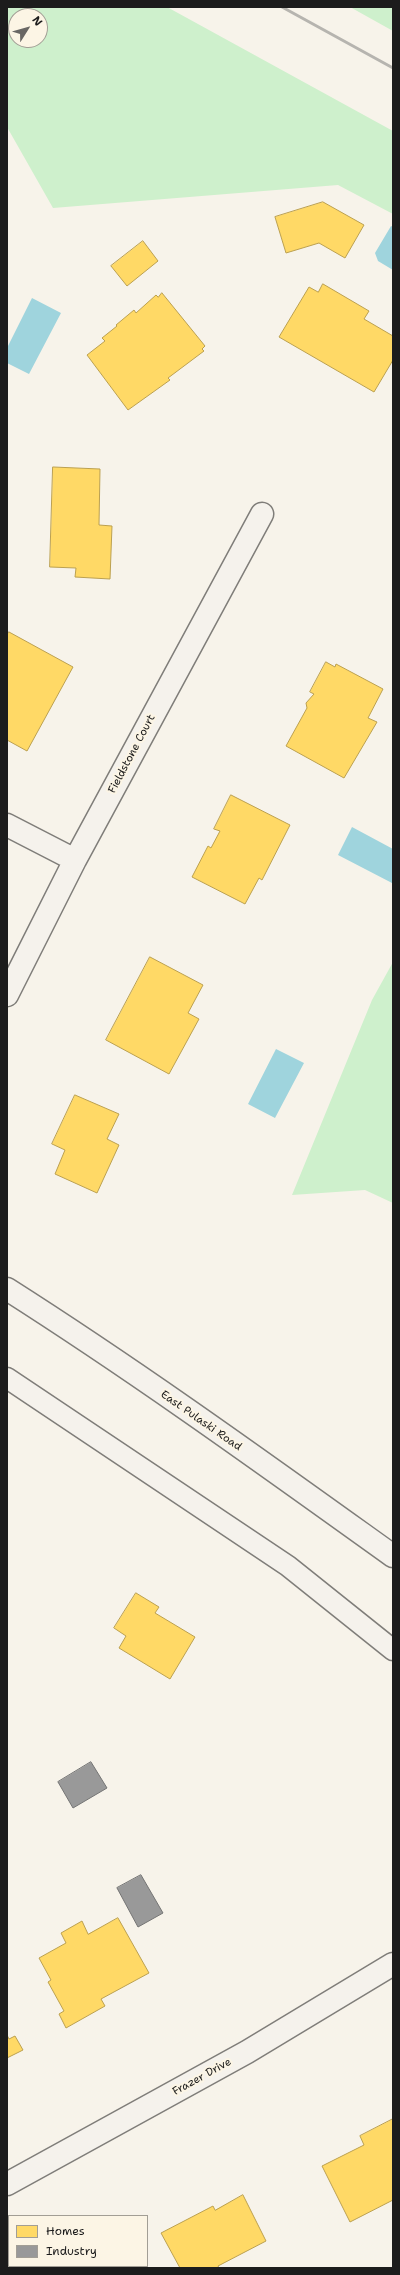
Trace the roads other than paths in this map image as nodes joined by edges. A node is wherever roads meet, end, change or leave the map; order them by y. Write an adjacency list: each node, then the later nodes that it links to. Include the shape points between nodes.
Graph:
1 (262, 514): 3 (street, Fieldstone Court)
2 (7, 826): 3 (street)
3 (75, 860): 4 (street, Fieldstone Court)
4 (7, 995)
5 (7, 1289): 7 (street, East Pulaski Road, via 284,1478)
6 (7, 1378): 8 (lane, via 288,1566)
7 (393, 1556)
8 (393, 1650)
9 (393, 1964): 10 (street, Frazer Drive, via 247,2052)
10 (7, 2184)

